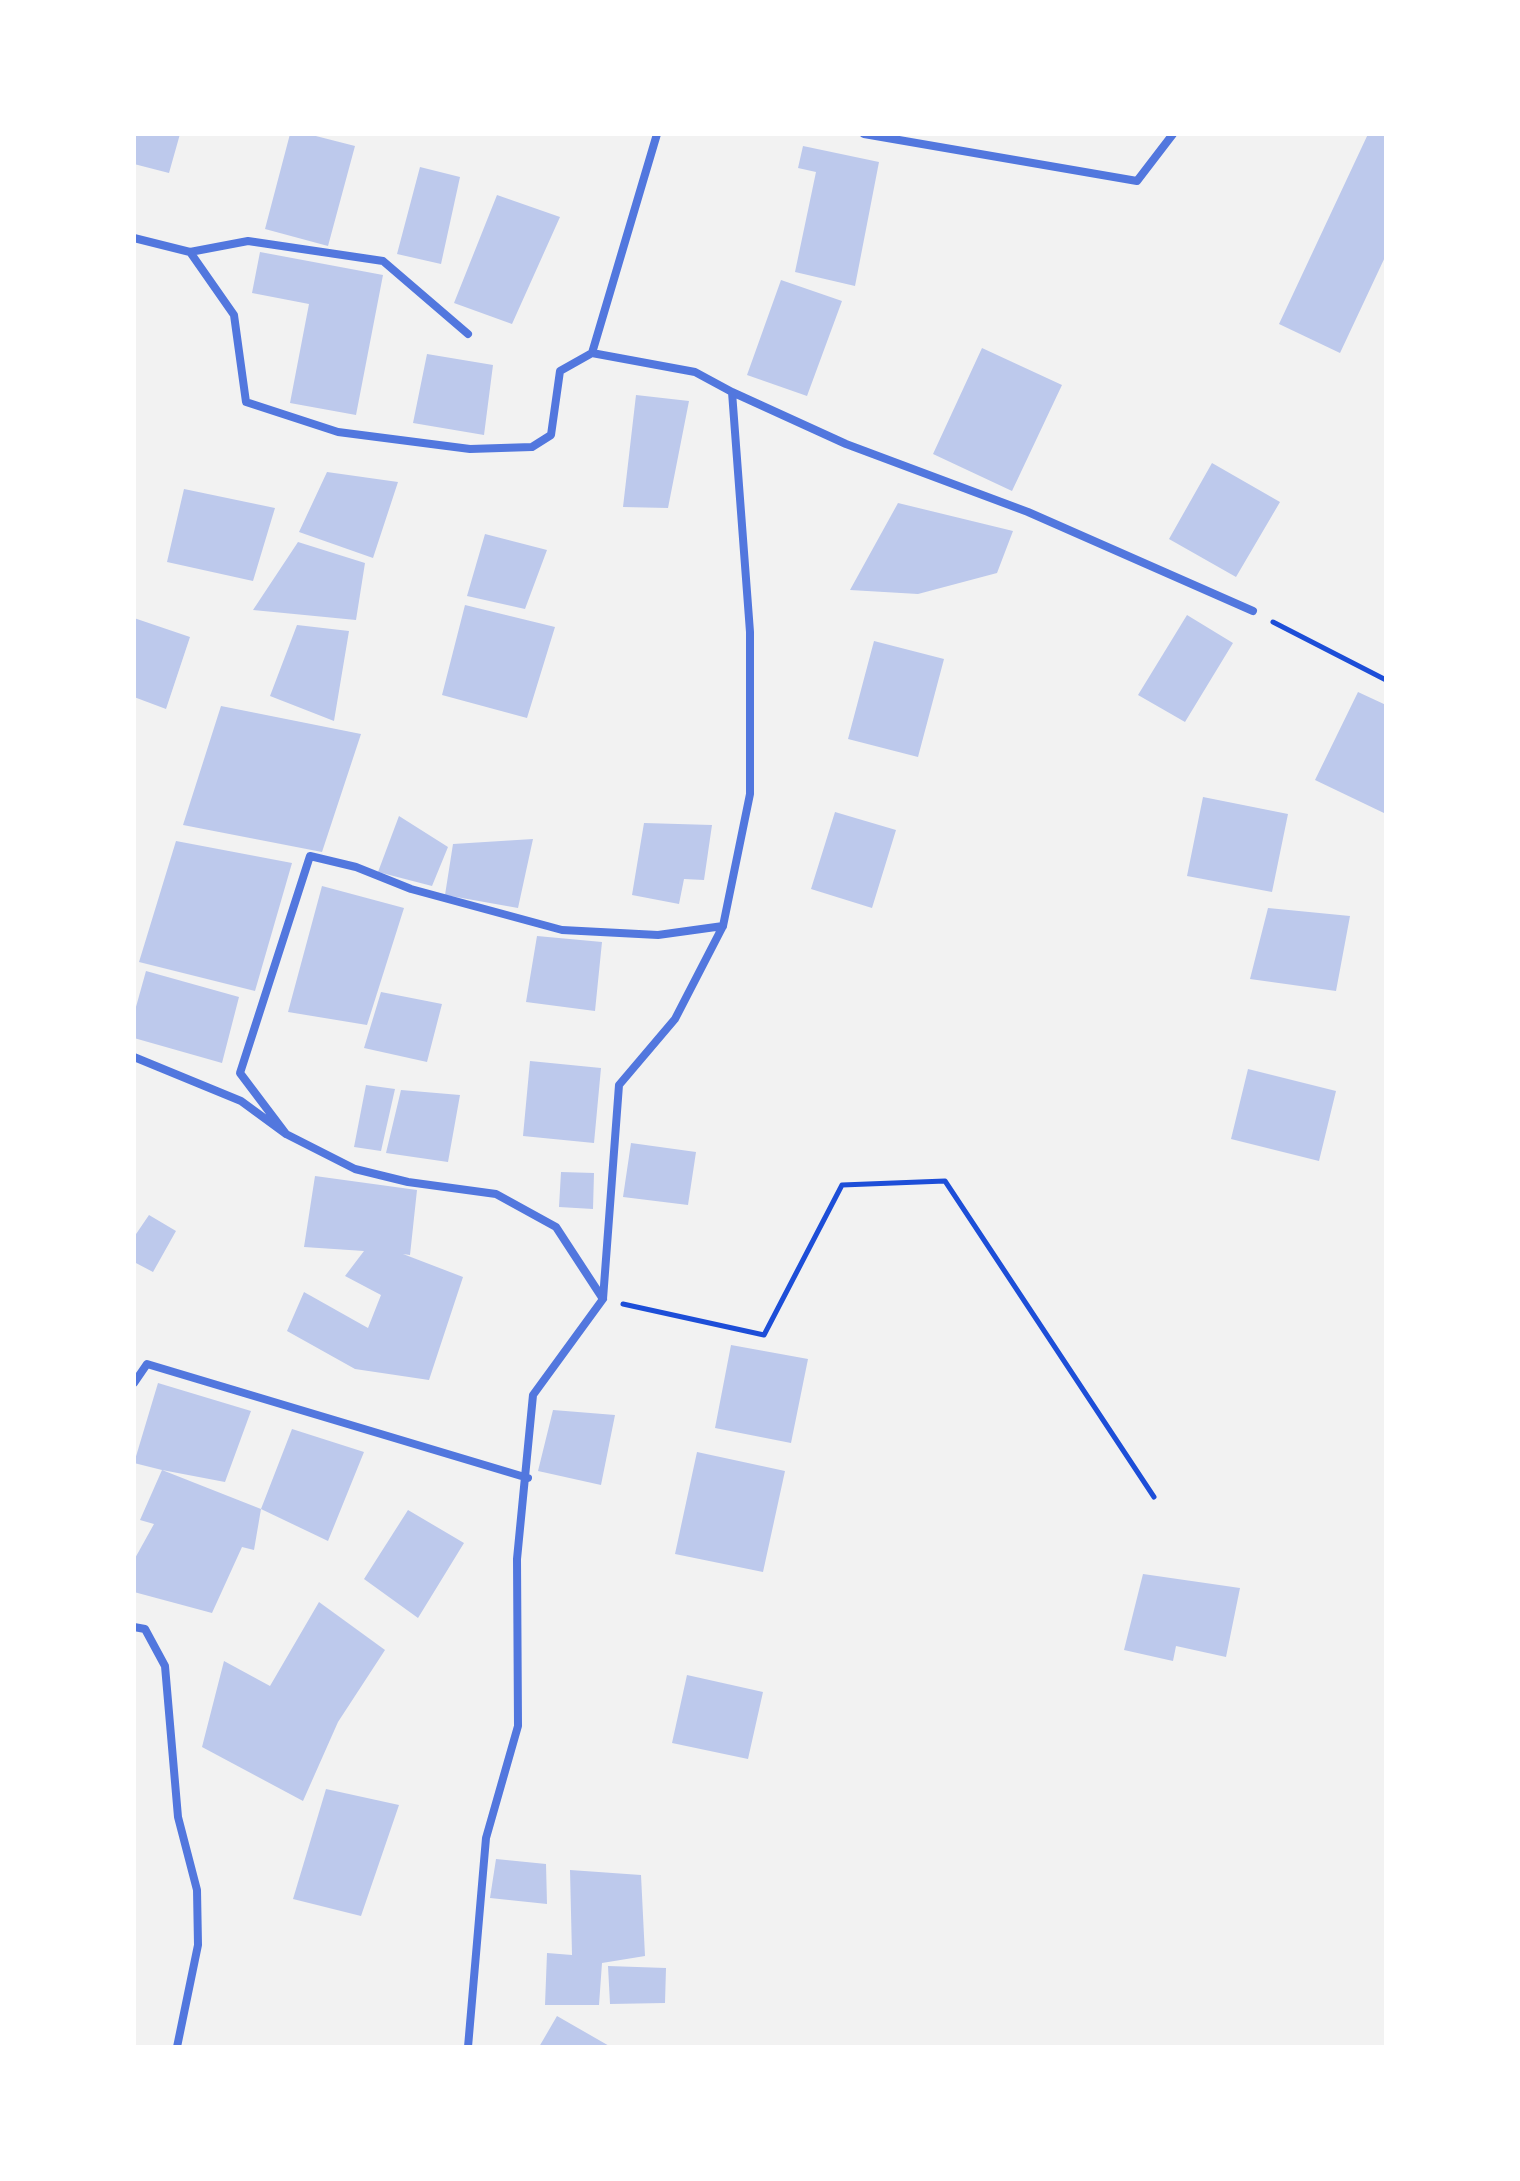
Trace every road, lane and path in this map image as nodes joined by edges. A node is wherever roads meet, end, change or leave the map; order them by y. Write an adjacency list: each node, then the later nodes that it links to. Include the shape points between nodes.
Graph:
1 (657, 134): 7 (street)
2 (864, 134): 3 (street, via 1137,181)
3 (1173, 134)
4 (134, 238): 5 (street)
5 (190, 252): 6 (street, via 248,241 383,261); 7 (street, via 234,315 246,402 338,432 470,449 532,447 551,435 560,371)
6 (468, 334)
7 (592, 353): 8 (street, via 695,372)
8 (732, 392): 9 (street, via 846,444 1028,512); 11 (street, via 750,632 750,794)
9 (1253, 611): 10 (path)
10 (1386, 680)
11 (723, 926): 13 (street, via 658,935 562,930 310,856 240,1073); 14 (street, via 675,1019 619,1085)
12 (134, 1057): 13 (street, via 241,1101)
13 (286, 1134): 14 (street, via 355,1169 496,1194 556,1227)
14 (603, 1299): 16 (street, via 533,1395); 17 (path, via 764,1335 842,1185 945,1181)
15 (134, 1383): 16 (street, via 147,1364)
16 (528, 1478): 20 (street, via 517,1559 518,1726 486,1838)
17 (1154, 1497)
18 (134, 1627): 19 (street, via 145,1629 165,1666 178,1817 197,1890 198,1945)
19 (177, 2047)
20 (468, 2047)

